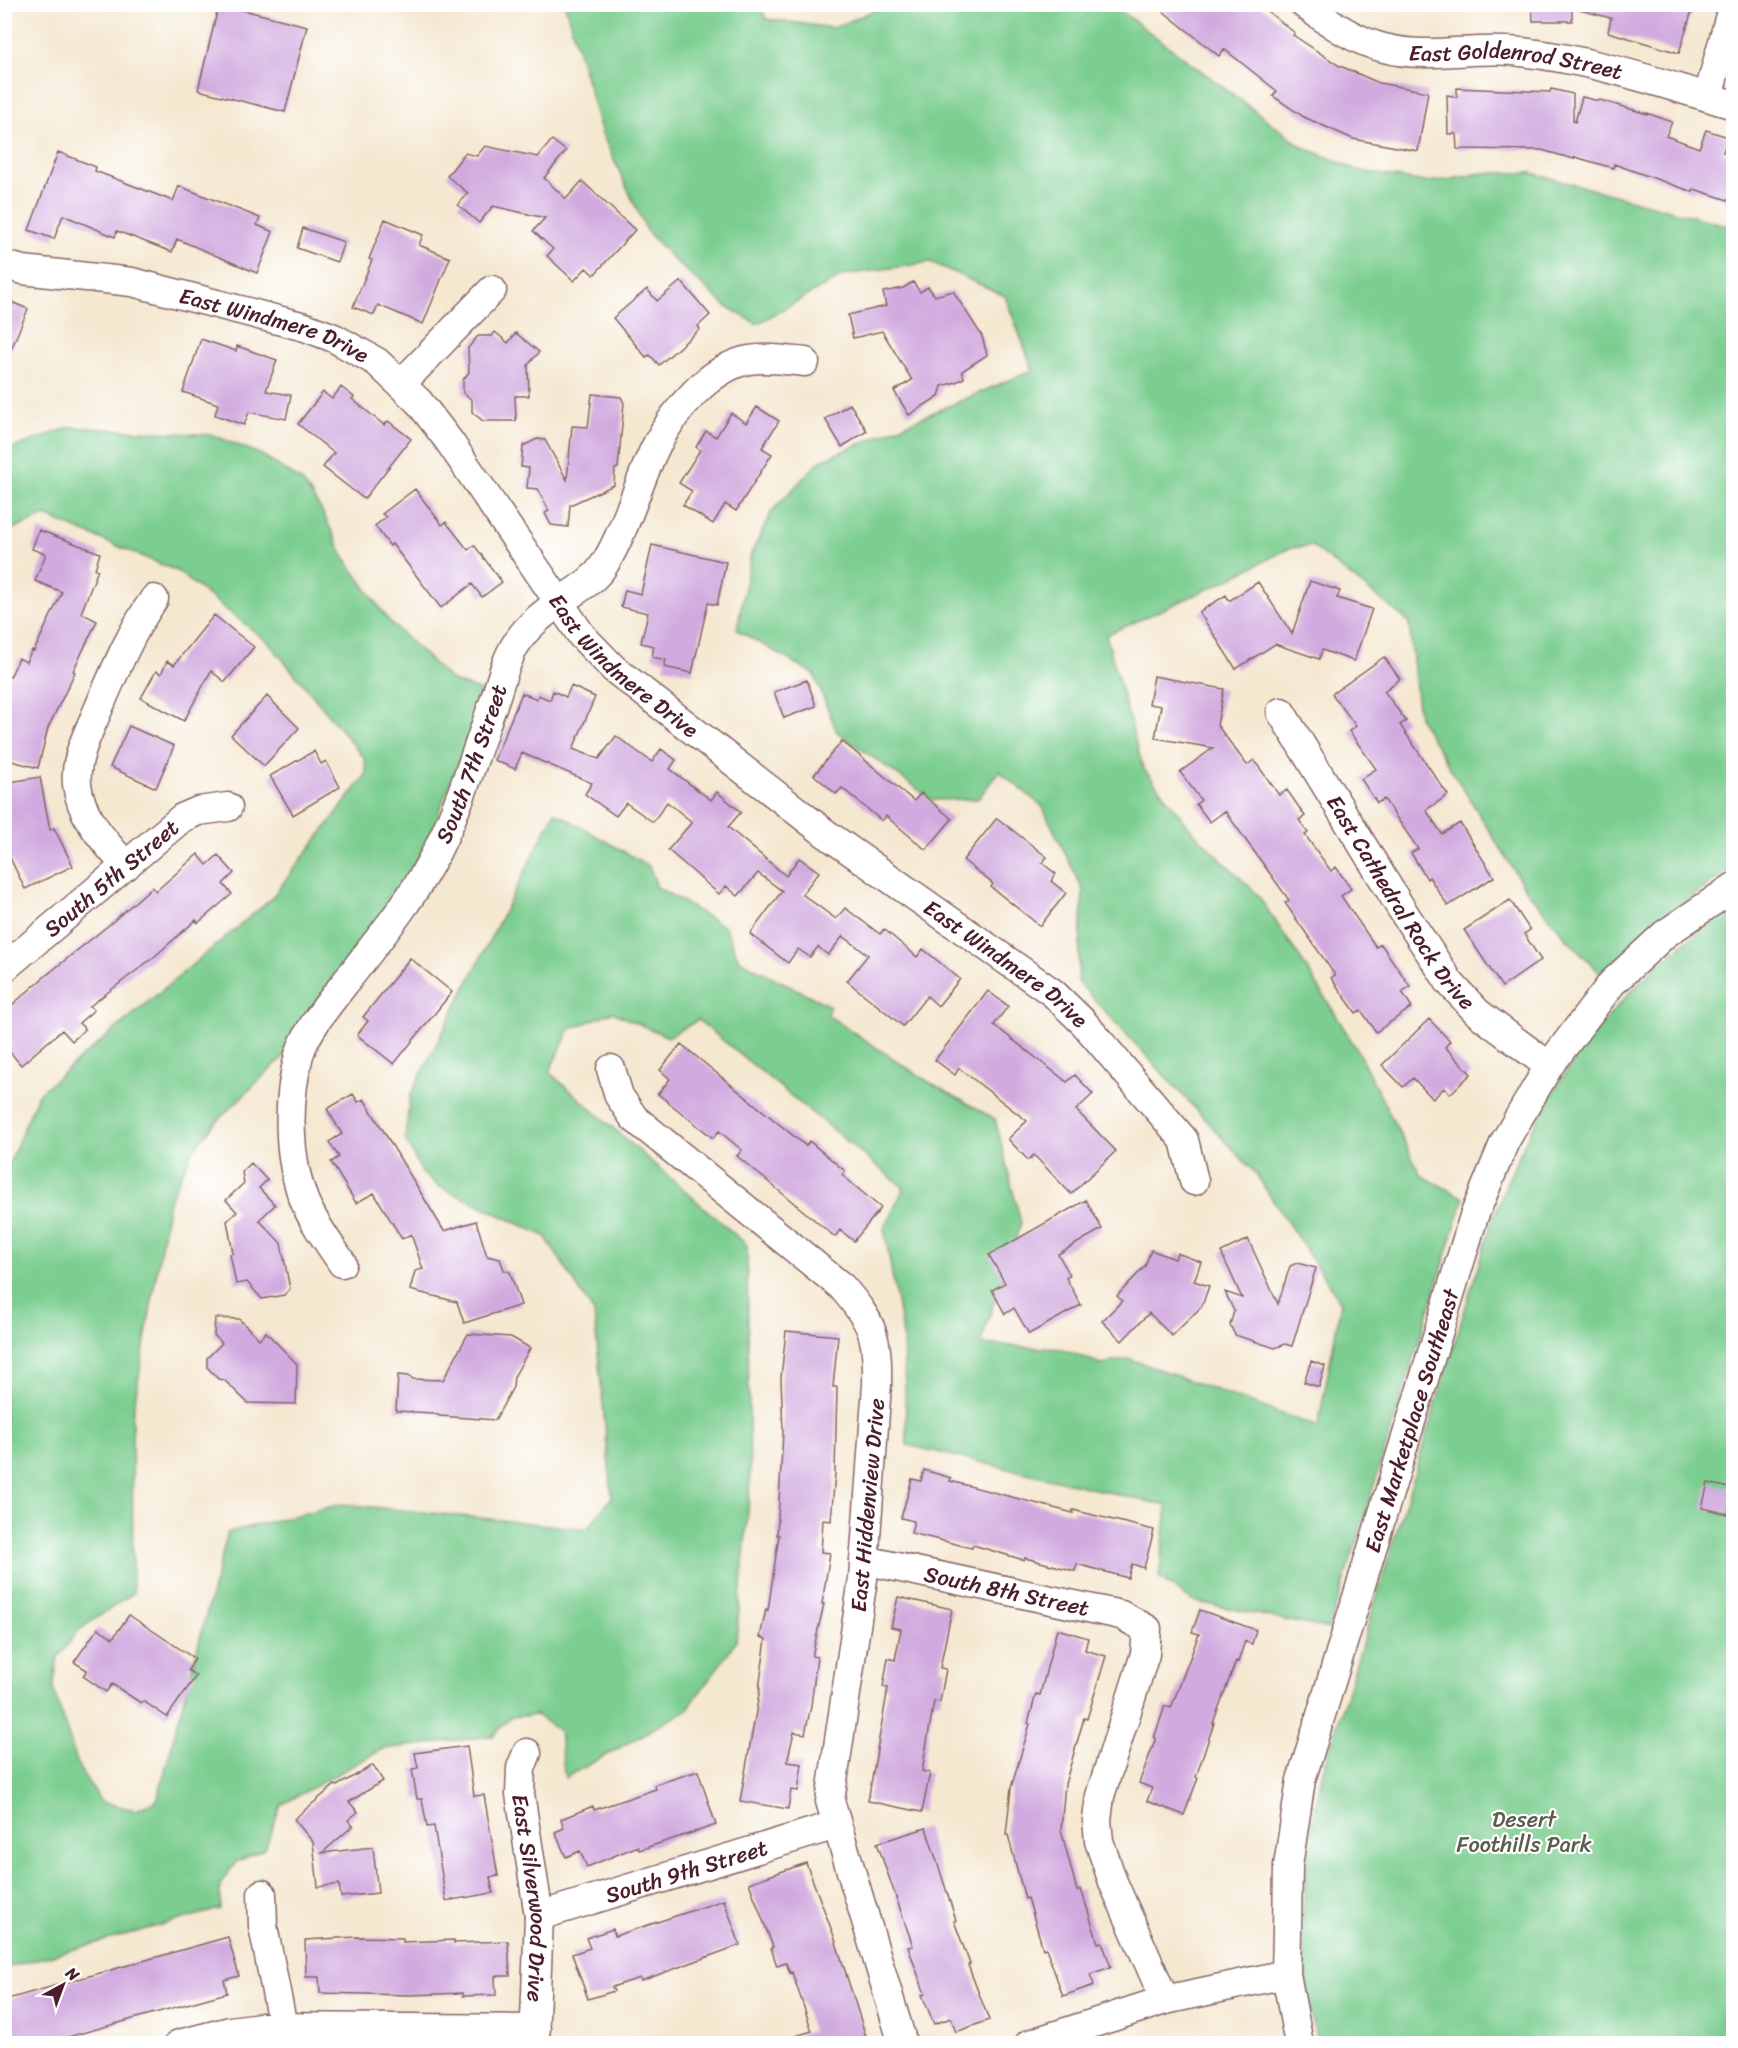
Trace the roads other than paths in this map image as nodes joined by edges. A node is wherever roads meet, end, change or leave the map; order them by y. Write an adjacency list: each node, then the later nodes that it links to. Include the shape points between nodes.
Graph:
1 (1733, 4): 3 (street)
2 (1318, 9): 3 (street, East Goldenrod Street, via 1361,40 1384,48 1408,52 1518,51 1585,62)
3 (1721, 101)
4 (4, 264): 7 (street, East Windmere Drive, via 23,270 132,282 305,327 377,362)
5 (492, 290): 7 (street)
6 (805, 363): 9 (street, South 7th Street, via 769,358 748,360 729,366 696,391 657,444 604,565 585,585)
7 (401, 384): 9 (street, East Windmere Drive, via 449,441)
8 (154, 599): 12 (street, via 125,646 78,766 77,785 91,823)
9 (560, 602): 17 (street, East Windmere Drive, via 582,636 614,669 825,833 1053,993 1083,1022 1184,1140); 18 (street, South 7th Street, via 526,630 506,663 467,778 429,866 392,923 316,1023 300,1054 291,1104 293,1164 304,1200)
10 (1281, 712): 15 (street, East Cathedral Rock Drive, via 1450,983 1478,1013)
11 (228, 807): 12 (street, South 5th Street, via 182,818)
12 (126, 866): 14 (street, South 5th Street)
13 (1734, 887): 15 (street, East Marketplace Southeast, via 1665,934 1612,983)
14 (4, 968)
15 (1549, 1066): 24 (street, East Marketplace Southeast, via 1505,1141 1474,1216 1301,1780 1288,1866)
16 (611, 1069): 19 (street, East Hiddenview Drive, via 619,1096 634,1118 842,1287 863,1311 874,1333 877,1356)
17 (1194, 1181)
18 (342, 1263)
19 (864, 1560): 21 (street, East Hiddenview Drive, via 830,1801); 25 (street, South 8th Street, via 1121,1615 1147,1629 1145,1654 1100,1796 1097,1820 1099,1841 1113,1881)
20 (527, 1753): 23 (street, East Silverwood Drive, via 521,1768 520,1794)
21 (836, 1825): 23 (street, South 9th Street); 30 (street, East Hiddenview Drive)
22 (262, 1894): 26 (street, via 263,1926)
23 (539, 1916): 27 (street, East Silverwood Drive)
24 (1287, 1974): 25 (street); 31 (street, East Marketplace Southeast)
25 (1165, 2000): 28 (street)
26 (284, 2027): 27 (street, via 502,2030); 29 (street, via 230,2031)
27 (535, 2036)
28 (1047, 2041)
29 (179, 2043)
30 (903, 2043)
31 (1299, 2043)

